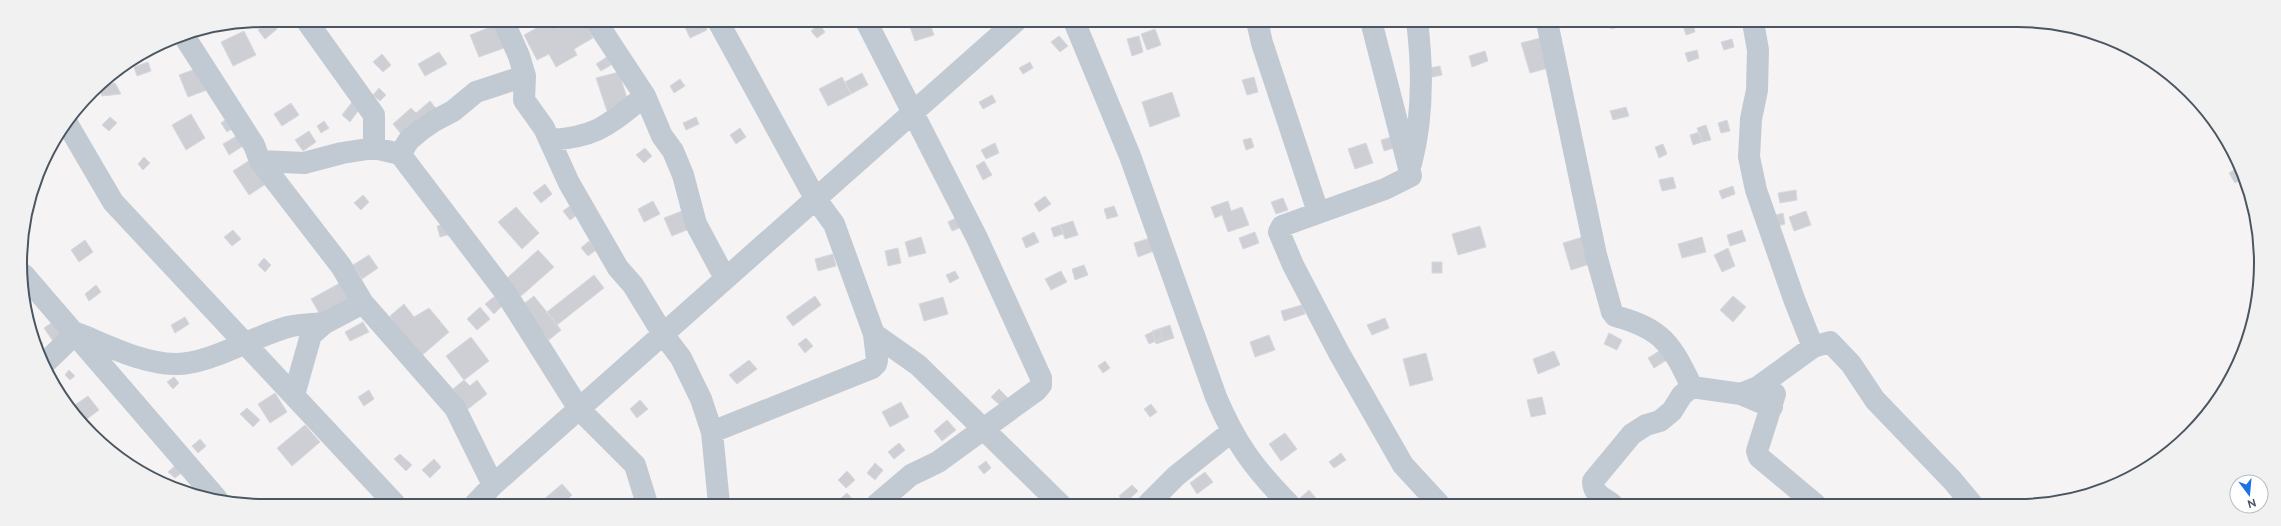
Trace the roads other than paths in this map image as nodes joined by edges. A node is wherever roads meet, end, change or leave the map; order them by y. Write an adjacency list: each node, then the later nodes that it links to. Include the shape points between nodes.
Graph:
1 (311, 27): 19 (street, via 374,115)
2 (506, 27): 14 (street)
3 (600, 27): 15 (street)
4 (722, 27): 23 (street)
5 (869, 27): 16 (street)
6 (1009, 27): 16 (street)
7 (1076, 27): 43 (street, via 1130,156 1216,397)
8 (1258, 27): 24 (street)
9 (1373, 27): 22 (street)
10 (1418, 27): 22 (street, via 1420,101 1417,140)
11 (1548, 27): 36 (street, via 1594,247 1612,312 1615,316 1651,328 1663,338 1677,356)
12 (1754, 27): 33 (street, via 1758,50 1757,90 1751,119 1750,157 1756,190)
13 (187, 40): 21 (street, via 254,145)
14 (525, 76): 18 (street, via 524,100 538,117); 20 (street, via 476,92 453,112 434,121 408,140)
15 (645, 96): 18 (street, via 596,132 568,139); 25 (street, via 662,136 673,151 683,175 696,224)
16 (914, 110): 23 (street); 41 (street, via 977,238 1041,378 1041,385 1037,390)
17 (70, 128): 32 (street, via 113,202)
18 (550, 140): 30 (street, via 569,183 591,222 622,275 633,285)
19 (374, 148): 20 (street); 21 (street, via 304,163)
20 (400, 154): 40 (street, via 505,292)
21 (260, 161): 27 (street, via 341,266)
22 (1410, 167): 24 (street, via 1412,174 1409,178)
23 (815, 198): 25 (street); 31 (street, via 834,224)
24 (1318, 212): 54 (street, via 1280,229 1293,265 1339,353 1403,465)
25 (725, 278): 30 (street)
26 (28, 280): 29 (street)
27 (363, 303): 28 (street); 44 (street, via 455,408)
28 (325, 323): 32 (street, via 288,327); 37 (street, via 311,335)
29 (76, 333): 32 (street, via 128,354 175,364 190,362); 34 (street); 45 (street)
30 (663, 334): 40 (street); 42 (street, via 681,358 701,399)
31 (874, 334): 41 (street, via 918,365); 42 (street, via 877,360 872,368)
32 (245, 343): 37 (street)
33 (1813, 346): 35 (street); 57 (street, via 1830,342 1851,364 1875,400)
34 (48, 359)
35 (1781, 370): 38 (street); 39 (street)
36 (1692, 387): 38 (street); 55 (street, via 1660,421 1646,425 1632,434 1593,481 1593,489)
37 (294, 394): 46 (street)
38 (1741, 394): 39 (street)
39 (1772, 407): 56 (street, via 1757,446 1759,457)
40 (579, 409): 44 (street); 48 (street, via 635,465)
41 (982, 428): 50 (street, via 938,462 911,475); 51 (street)
42 (712, 432): 49 (street)
43 (1231, 432): 52 (street, via 1176,476); 53 (street, via 1260,474)
44 (493, 485): 47 (street)
45 (208, 492)
46 (390, 499)
47 (480, 499)
48 (645, 499)
49 (719, 499)
50 (883, 499)
51 (1055, 499)
52 (1153, 499)
53 (1284, 499)
54 (1434, 499)
55 (1604, 499)
56 (1808, 499)
57 (1968, 499)

